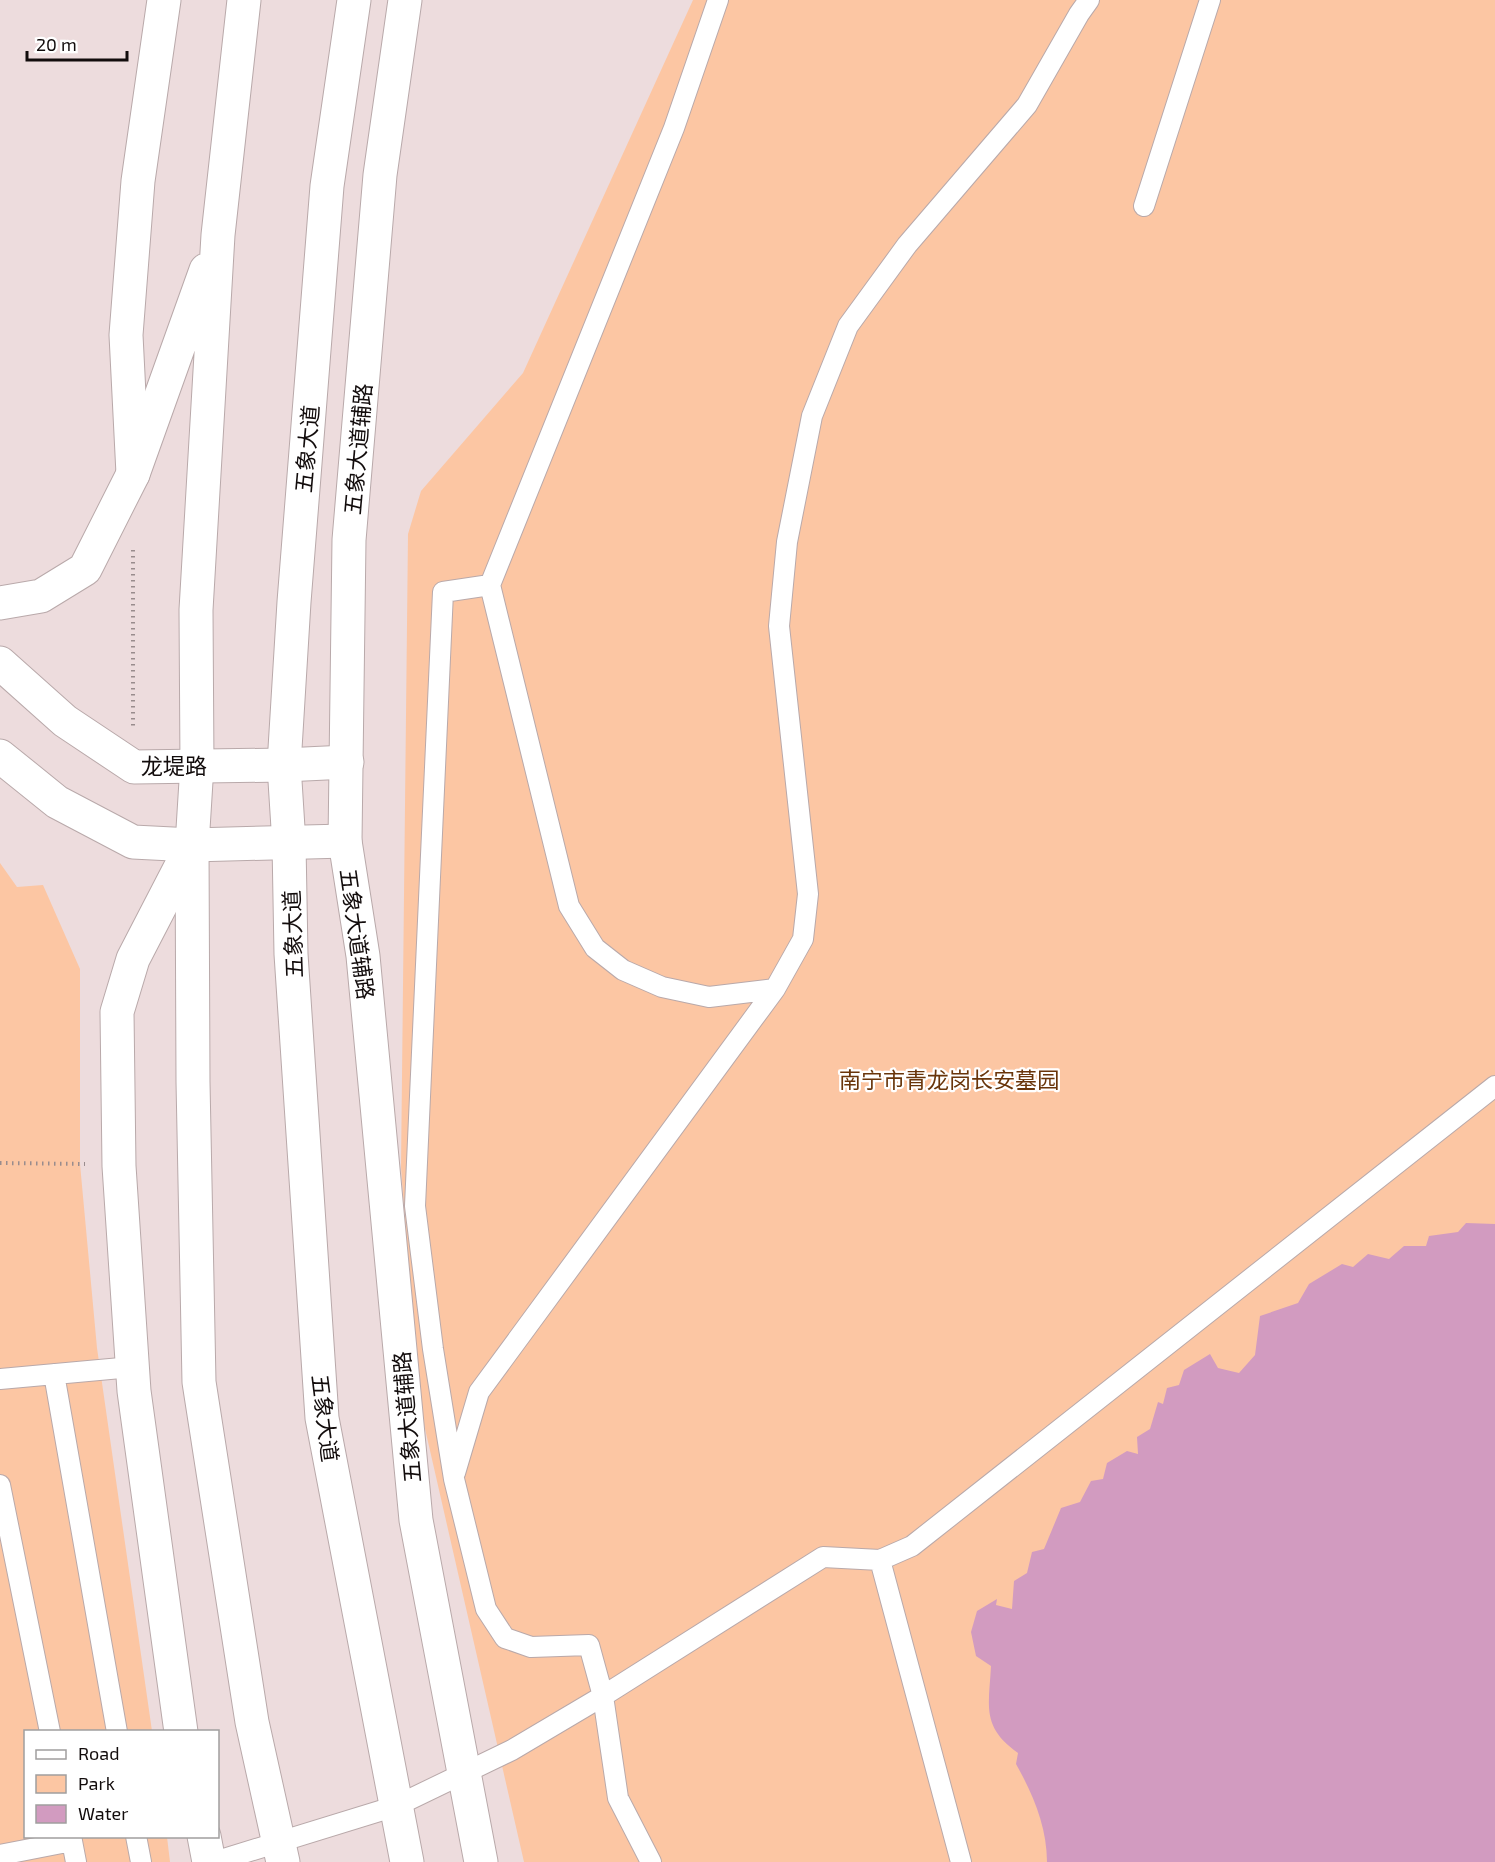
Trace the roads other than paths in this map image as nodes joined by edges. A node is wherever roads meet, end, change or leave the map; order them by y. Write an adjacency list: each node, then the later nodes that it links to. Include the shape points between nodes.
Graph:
1 (164, 0): 10 (main road, via 138,181 126,335)
2 (244, 0): 9 (main road)
3 (354, 0): 17 (main road, 五象大道, via 327,186)
4 (405, 0): 15 (main road, 五象大道辅路, via 380,175 349,540)
5 (718, 0): 11 (lane, via 674,128)
6 (1089, 0): 21 (lane, via 1027,105 907,245 848,326 812,416 787,542 779,626 808,894 803,939)
7 (1210, 0): 8 (lane)
8 (1144, 206)
9 (218, 234): 10 (main road); 16 (main road, via 196,610)
10 (134, 474): 12 (main road, via 85,569 41,596)
11 (490, 585): 21 (lane, via 569,906 594,948 623,970 662,987 709,998); 26 (lane, via 443,592 416,1194 433,1349)
12 (0, 603)
13 (0, 663): 16 (main road, 龙堤路, via 65,721 134,767)
14 (0, 756): 20 (main road, via 57,802 134,842)
15 (347, 762): 17 (main road, 龙堤路); 18 (main road, 五象大道辅路)
16 (197, 765): 17 (main road, 龙堤路); 20 (main road)
17 (284, 765): 19 (main road, 五象大道)
18 (345, 842): 19 (main road); 33 (main road, 五象大道辅路, via 363,956 416,1520)
19 (289, 844): 20 (main road); 34 (main road, 五象大道, via 291,954 322,1418)
20 (192, 845): 23 (main road, via 133,959 117,1012 119,1166); 38 (main road, via 199,1382 252,1722)
21 (775, 989): 26 (lane, via 478,1392)
22 (1495, 1086): 28 (lane, via 912,1546)
23 (132, 1367): 24 (lane); 32 (main road)
24 (54, 1374): 25 (lane); 31 (lane)
25 (0, 1379)
26 (454, 1479): 29 (lane, via 486,1609 505,1638 531,1647 589,1646)
27 (0, 1485): 30 (lane)
28 (880, 1560): 29 (lane, via 823,1557); 47 (lane)
29 (603, 1696): 33 (lane, via 512,1750); 46 (lane, via 618,1798)
30 (50, 1730)
31 (117, 1730)
32 (182, 1730)
33 (463, 1772): 34 (lane); 45 (main road, 五象大道辅路)
34 (396, 1806): 38 (lane); 44 (main road, 五象大道)
35 (136, 1838): 41 (lane)
36 (204, 1838): 42 (main road)
37 (72, 1839): 39 (lane); 40 (lane)
38 (281, 1852): 43 (lane)
39 (0, 1855)
40 (76, 1862)
41 (141, 1862)
42 (209, 1862)
43 (214, 1862)
44 (406, 1862)
45 (481, 1862)
46 (651, 1862)
47 (961, 1862)

